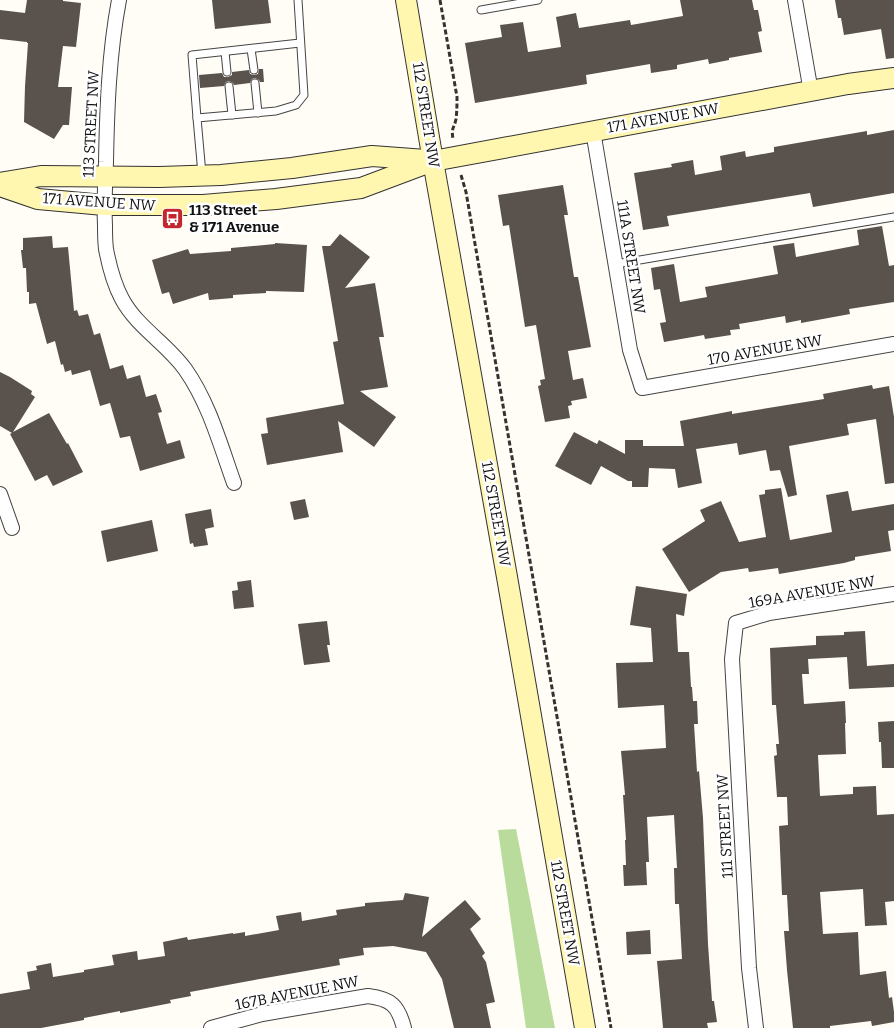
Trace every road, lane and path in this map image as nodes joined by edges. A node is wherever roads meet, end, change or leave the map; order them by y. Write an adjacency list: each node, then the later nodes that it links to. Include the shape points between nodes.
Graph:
1 (119, 0): 24 (street, 113 STREET NW, via 109,79)
2 (298, 0): 8 (lane)
3 (406, 0): 22 (street, 112 STREET NW)
4 (440, 0): 21 (path, via 457,97 452,130)
5 (538, 0): 7 (lane)
6 (795, 0): 16 (street)
7 (481, 10)
8 (300, 44): 9 (lane); 17 (lane, via 304,95 296,105)
9 (251, 49): 10 (lane); 11 (lane)
10 (226, 52): 12 (lane); 19 (lane, via 192,56)
11 (254, 70)
12 (228, 72)
13 (894, 78): 16 (street, 171 AVENUE NW)
14 (255, 83): 17 (lane)
15 (230, 86): 18 (lane)
16 (811, 92): 20 (street, 171 AVENUE NW)
17 (258, 113): 18 (lane)
18 (232, 115): 19 (lane)
19 (197, 118): 23 (lane)
20 (593, 131): 21 (street, 171 AVENUE NW); 28 (street, 111A STREET NW)
21 (457, 157): 22 (street, 171 AVENUE NW); 39 (path, via 486,304)
22 (433, 161): 23 (street, 171 AVENUE NW, via 372,156 292,168); 26 (street, 171 AVENUE NW, via 361,188 203,205); 38 (street, 112 STREET NW)
23 (202, 176): 24 (street, 171 AVENUE NW)
24 (105, 177): 25 (street, 171 AVENUE NW, via 41,176); 26 (street, 113 STREET NW)
25 (0, 184): 26 (street, 171 AVENUE NW, via 38,199)
26 (104, 205): 31 (street, 113 STREET NW, via 109,264 122,298 145,329 174,355 193,382)
27 (894, 217): 28 (lane)
28 (616, 264): 30 (street, 111A STREET NW, via 630,350)
29 (894, 344): 30 (street, 170 AVENUE NW)
30 (642, 388)
31 (234, 483)
32 (0, 494): 33 (street)
33 (12, 528)
34 (894, 594): 35 (street, 169A AVENUE NW, via 769,613)
35 (736, 623): 40 (street, 111 STREET NW, via 732,659 749,968)
36 (212, 1028): 37 (street, 167B AVENUE NW, via 262,1014 368,996 389,1001 396,1008)
37 (404, 1028)
38 (585, 1028)
39 (611, 1028)
40 (756, 1028)

